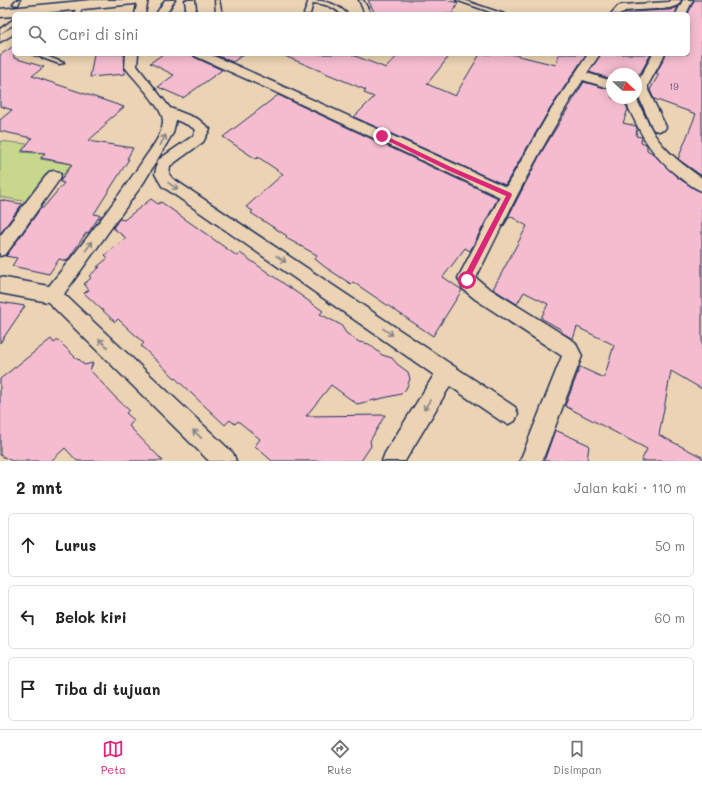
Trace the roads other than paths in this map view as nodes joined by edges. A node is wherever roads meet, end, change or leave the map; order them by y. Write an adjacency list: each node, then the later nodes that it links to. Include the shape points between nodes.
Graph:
1 (55, 0): 13 (highway)
2 (134, 0): 14 (highway)
3 (143, 0): 15 (street)
4 (170, 0): 16 (street)
5 (190, 0): 17 (street, via 190,9)
6 (217, 0): 18 (lane)
7 (361, 0): 21 (lane)
8 (458, 0): 22 (lane)
9 (676, 0): 23 (street, via 670,5 621,8)
10 (688, 0): 24 (street)
11 (312, 1): 19 (lane); 20 (lane, via 332,4)
12 (0, 5): 13 (highway)
13 (25, 9): 14 (highway); 25 (highway)
14 (79, 9)
15 (140, 12)
16 (162, 12)
17 (187, 12)
18 (219, 12)
19 (308, 12)
20 (342, 12)
21 (367, 12)
22 (495, 12)
23 (618, 12)
24 (682, 12)
25 (0, 13)
26 (6, 29): 27 (lane); 28 (street)
27 (0, 32)
28 (0, 39)
29 (41, 56): 35 (lane)
30 (132, 56): 36 (street, via 131,67)
31 (140, 56): 36 (street)
32 (204, 56): 44 (street)
33 (593, 56): 37 (street)
34 (658, 56): 41 (street, via 642,85 642,90)
35 (60, 62)
36 (138, 73): 40 (street)
37 (580, 75): 38 (street); 44 (street, via 555,113)
38 (606, 83)
39 (633, 104): 43 (street, via 656,146 687,175)
40 (166, 111): 47 (street, one-way to 40, via 154,156 168,131 170,122); 48 (street, one-way to 48, via 203,129 198,139 163,164 162,174 167,182)
41 (659, 127)
42 (54, 176): 45 (street)
43 (702, 185)
44 (509, 195): 52 (street, via 467,280 481,293 568,348 572,356)
45 (2, 243)
46 (0, 285): 47 (street)
47 (53, 295): 50 (street, one-way to 47)
48 (446, 372): 49 (street); 51 (street, one-way to 51)
49 (508, 414)
50 (225, 461)
51 (393, 461)
52 (531, 461)

